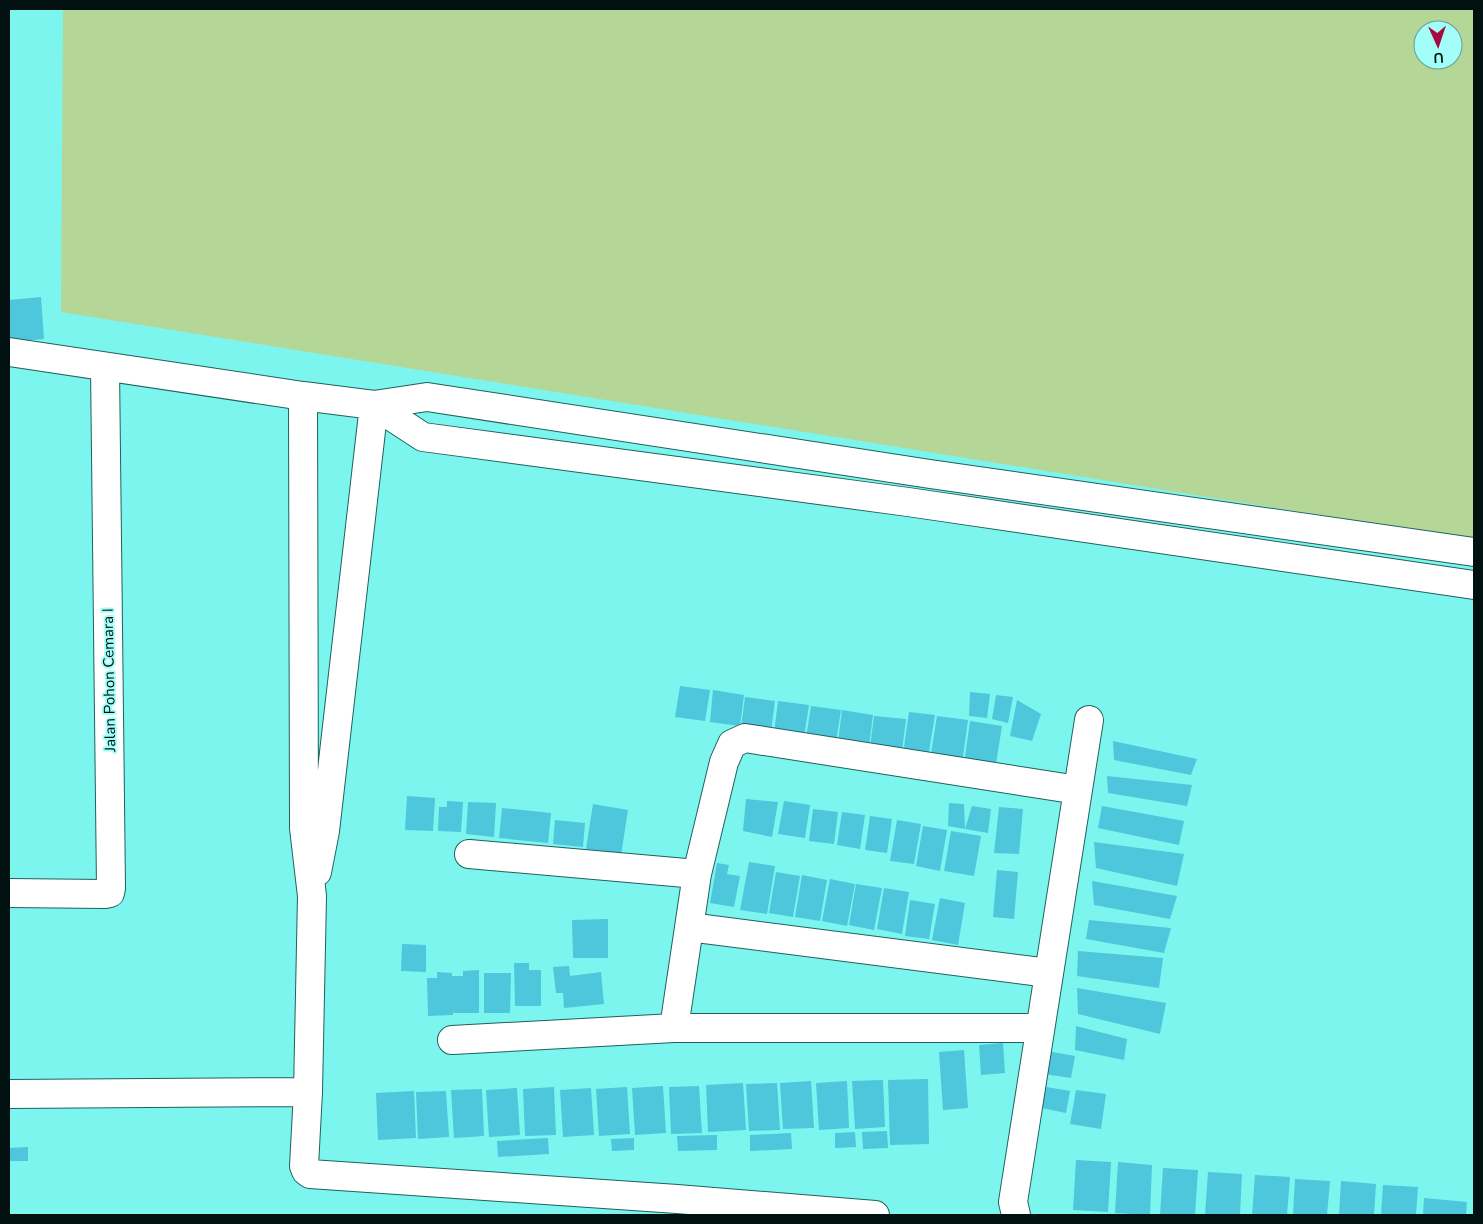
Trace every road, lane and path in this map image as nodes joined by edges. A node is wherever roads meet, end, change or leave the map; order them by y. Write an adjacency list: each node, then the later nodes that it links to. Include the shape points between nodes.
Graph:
1 (9, 352): 2 (street)
2 (105, 367): 3 (street); 11 (street, Jalan Pohon Cemara I, via 112,888 105,894)
3 (303, 396): 4 (street); 12 (street, via 304,828)
4 (374, 405): 5 (street, via 427,397 930,474); 6 (street, via 423,437 898,500); 12 (street, via 325,831)
5 (1474, 552)
6 (1474, 585)
7 (1089, 720): 8 (street)
8 (1078, 790): 10 (street, via 745,738 732,744 724,762); 14 (street)
9 (468, 854): 10 (street)
10 (698, 874): 13 (street)
11 (9, 893)
12 (312, 896): 18 (street)
13 (689, 927): 14 (street); 15 (street)
14 (1050, 973): 16 (street)
15 (674, 1028): 16 (street); 17 (street)
16 (1040, 1028): 22 (street, via 1013,1202)
17 (452, 1040)
18 (308, 1092): 19 (street); 20 (street, via 304,1166 310,1174)
19 (9, 1094)
20 (676, 1207): 21 (street)
21 (875, 1215)
22 (1016, 1215)

